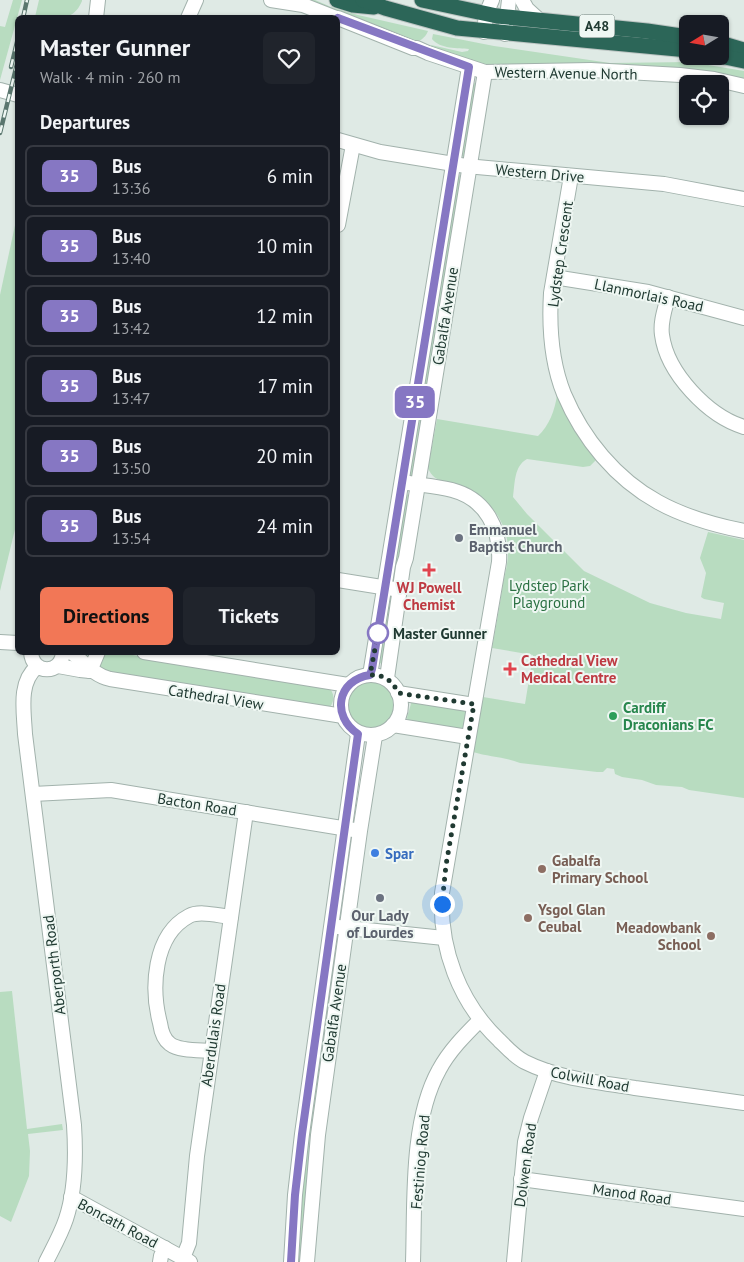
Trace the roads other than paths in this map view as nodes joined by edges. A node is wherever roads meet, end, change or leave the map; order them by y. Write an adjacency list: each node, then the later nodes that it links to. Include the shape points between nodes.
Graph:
1 (98, 0): 11 (street)
2 (196, 0): 12 (street)
3 (271, 0): 13 (street, Western Avenue North, via 303,5)
4 (338, 0): 10 (highway)
5 (363, 0): 10 (highway, A48)
6 (422, 0): 9 (highway, A48)
7 (509, 0): 14 (street)
8 (522, 0): 16 (street)
9 (489, 7): 14 (highway, A48); 17 (street)
10 (385, 8): 17 (highway, A48)
11 (96, 15)
12 (189, 15)
13 (329, 15)
14 (507, 17): 16 (highway, A48); 18 (street)
15 (340, 19): 25 (street, Western Avenue North)
16 (539, 20): 19 (highway, A48)
17 (484, 32): 18 (highway, A48)
18 (505, 34): 21 (highway, A48)
19 (679, 36)
20 (729, 46): 22 (highway)
21 (679, 49)
22 (744, 50)
23 (729, 58): 24 (highway)
24 (744, 61)
25 (469, 67): 26 (street, Western Avenue North); 32 (street, Gabalfa Avenue)
26 (486, 72): 27 (street, Western Avenue North, via 591,70 670,75); 33 (street, Gabalfa Avenue)
27 (744, 86)
28 (0, 90): 29 (street)
29 (15, 94)
30 (340, 141): 31 (street, Western Drive)
31 (353, 146): 32 (street, Western Drive); 36 (street)
32 (454, 164): 33 (street, Western Drive); 41 (street, Gabalfa Avenue)
33 (470, 167): 34 (street, Western Drive); 42 (street, Gabalfa Avenue)
34 (571, 176): 35 (street, Western Drive, via 664,184); 37 (street, Lydstep Crescent)
35 (744, 199)
36 (340, 214)
37 (554, 276): 38 (street, Llanmorlais Road); 43 (street, Lydstep Crescent, via 551,320 560,382 580,424 604,458 627,481 658,502 701,521)
38 (668, 297): 39 (street, Llanmorlais Road); 40 (street, via 662,333 677,373 714,410)
39 (744, 318)
40 (744, 427)
41 (402, 482): 42 (street, Colwill Road); 45 (street, Gabalfa Avenue)
42 (417, 484): 45 (street, Gabalfa Avenue); 59 (street, Colwill Road, via 451,490 470,498 485,510 498,536 499,562)
43 (744, 531)
44 (340, 580): 45 (street)
45 (392, 589): 55 (street, Gabalfa Avenue); 56 (street, Gabalfa Avenue)
46 (0, 642): 47 (street)
47 (15, 643)
48 (31, 655): 53 (street)
49 (75, 655): 54 (street, Cathedral View)
50 (97, 655): 54 (street)
51 (163, 655): 57 (street)
52 (60, 659): 53 (street, Cathedral View, via 50,670); 54 (street, Cathedral View, via 80,670)
53 (37, 667): 65 (street, Aberporth Road, via 30,672 26,682 24,701)
54 (90, 671): 60 (street, Cathedral View, via 110,679)
55 (370, 675): 56 (street); 57 (street)
56 (387, 678): 58 (street)
57 (348, 685): 60 (street, via 341,699)
58 (398, 693): 59 (street); 61 (street, via 400,715)
59 (474, 704): 64 (street, Colwill Road)
60 (343, 716): 62 (street)
61 (393, 725): 63 (street); 64 (street)
62 (358, 734): 63 (street); 67 (street, Gabalfa Avenue)
63 (374, 736): 67 (street, Gabalfa Avenue)
64 (468, 737): 70 (street, Colwill Road, via 443,882)
65 (33, 794): 66 (street, Bacton Road, via 111,790); 76 (street, Aberporth Road, via 74,1125 75,1164)
66 (246, 812): 67 (street, Bacton Road); 68 (street, Aberdulais Road)
67 (353, 829): 69 (street, Gabalfa Avenue)
68 (231, 917): 72 (street, Aberdulais Road); 72 (street, via 199,913 183,919 168,936 155,978 157,1013 166,1041 176,1047)
69 (339, 927): 70 (street); 82 (street, Gabalfa Avenue, via 302,1134); 83 (street, Gabalfa Avenue)
70 (444, 938): 71 (street, Colwill Road, via 459,984)
71 (480, 1020): 73 (street, Colwill Road, via 514,1055); 84 (street, Festiniog Road, via 438,1071 423,1112)
72 (211, 1051): 79 (street, Aberdulais Road)
73 (547, 1070): 74 (street, Colwill Road, via 590,1082); 75 (street, Dolwen Road, via 525,1142)
74 (744, 1103)
75 (521, 1179): 77 (street, Manod Road); 85 (street, Dolwen Road)
76 (71, 1198): 78 (street, Boncath Road); 80 (street, Aberporth Road, via 61,1231)
77 (744, 1209)
78 (165, 1248): 79 (street, Boncath Road); 81 (street, Boncath Road)
79 (187, 1260)
80 (46, 1262)
81 (160, 1262)
82 (291, 1262)
83 (307, 1262)
84 (413, 1262)
85 (514, 1262)

